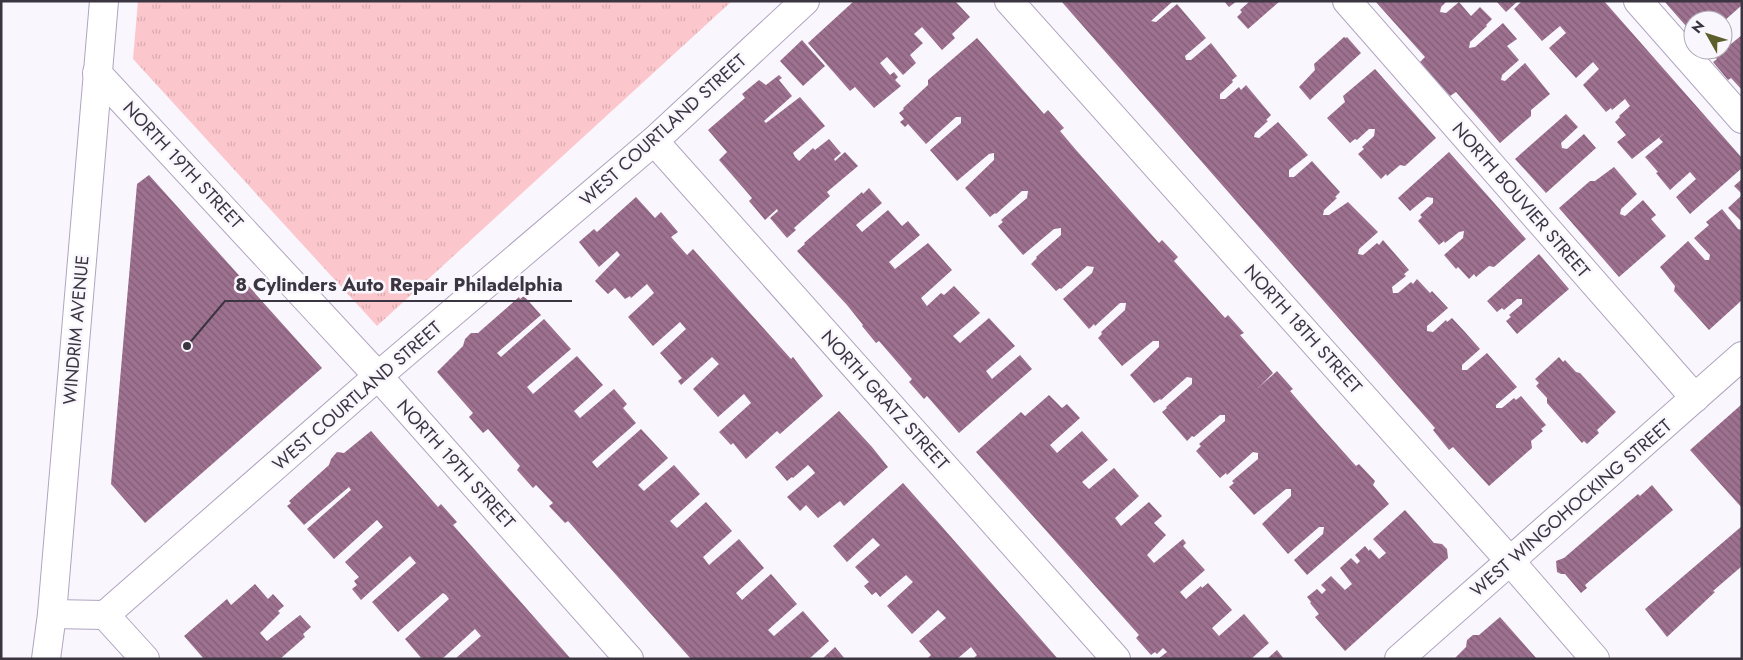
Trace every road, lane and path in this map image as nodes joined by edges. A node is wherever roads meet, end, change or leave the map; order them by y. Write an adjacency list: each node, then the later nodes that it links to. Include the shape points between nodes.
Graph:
1 (104, 1): 6 (street, WINDRIM AVENUE)
2 (805, 1): 8 (street, WEST COURTLAND STREET)
3 (1009, 1): 12 (street, NORTH 18TH STREET)
4 (1347, 1): 11 (street, NORTH BOUVIER STREET)
5 (1638, 1): 7 (street)
6 (98, 73): 10 (street, NORTH 19TH STREET); 13 (street, WINDRIM AVENUE)
7 (1742, 119)
8 (654, 141): 10 (street, WEST COURTLAND STREET); 18 (street, NORTH GRATZ STREET)
9 (1742, 356): 11 (street, WEST WINGOHOCKING STREET)
10 (378, 376): 14 (street, WEST COURTLAND STREET); 17 (street, NORTH 19TH STREET)
11 (1695, 398): 12 (street, WEST WINGOHOCKING STREET)
12 (1510, 561): 19 (street, WEST WINGOHOCKING STREET); 20 (street, NORTH 18TH STREET)
13 (52, 614): 14 (street); 15 (street, WINDRIM AVENUE)
14 (105, 615): 16 (street)
15 (46, 659)
16 (145, 659)
17 (629, 659)
18 (1116, 659)
19 (1399, 659)
20 (1595, 659)

